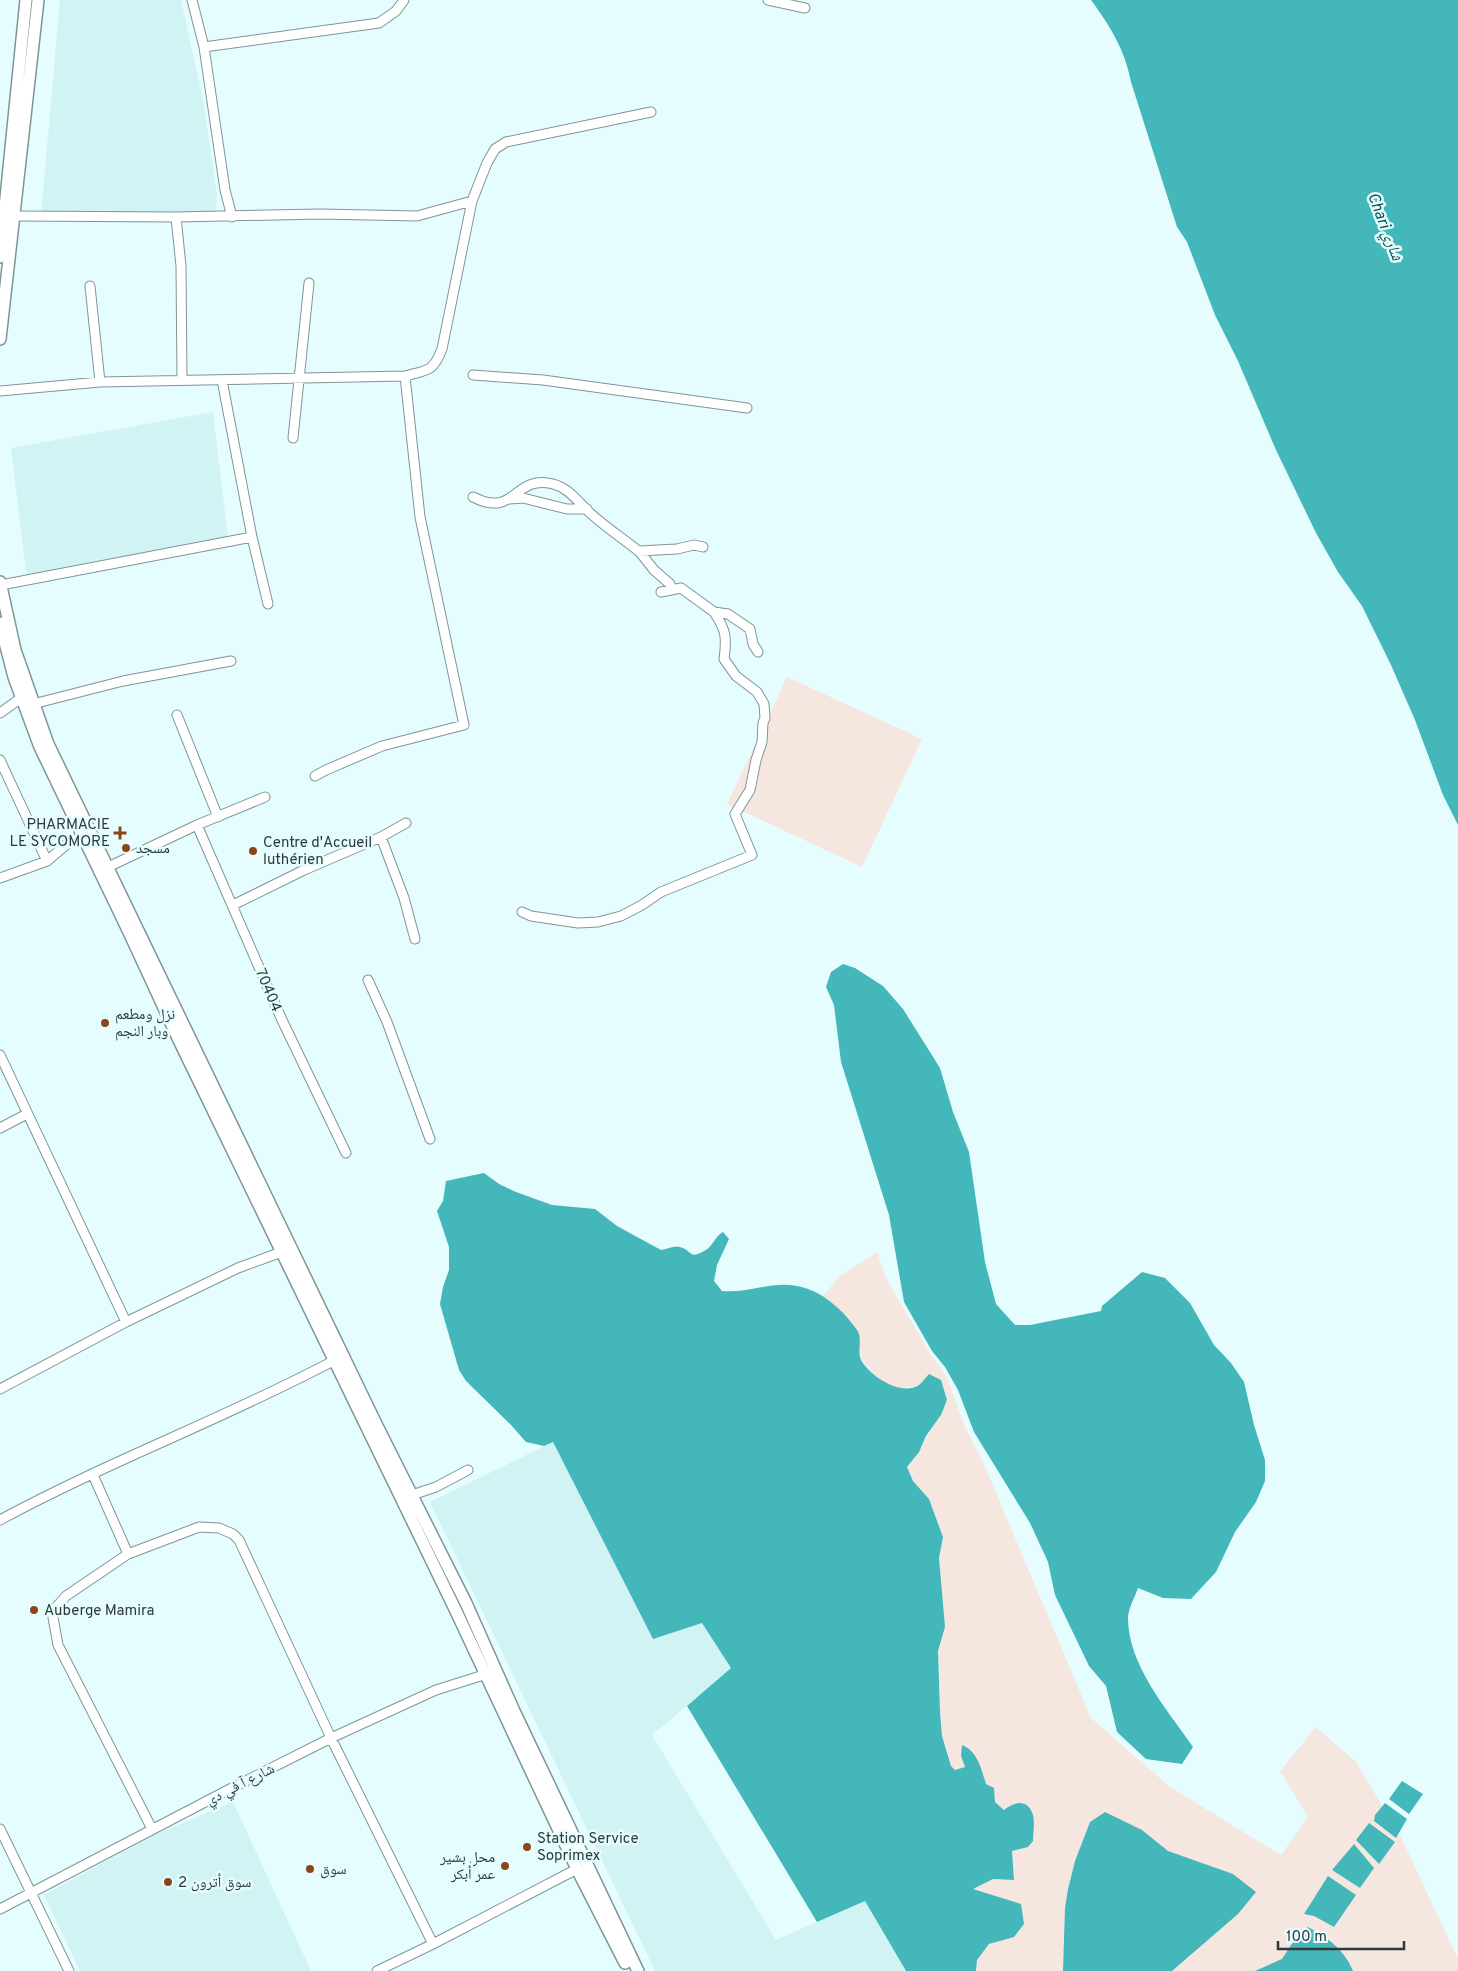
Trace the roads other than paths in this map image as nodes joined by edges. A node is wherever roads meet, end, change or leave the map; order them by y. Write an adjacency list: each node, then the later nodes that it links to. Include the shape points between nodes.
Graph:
1 (26, 0): 9 (main road)
2 (38, 0): 11 (main road)
3 (192, 0): 7 (street)
4 (404, 0): 7 (street, via 396,12 379,23)
5 (768, 0): 6 (street)
6 (806, 8)
7 (204, 47): 13 (street, via 225,190)
8 (651, 112): 10 (street, via 506,142 496,149 487,163)
9 (3, 194): 14 (main road)
10 (472, 200): 13 (street, via 417,216 320,214); 19 (street, via 442,349 436,364 427,371)
11 (14, 216): 12 (street); 17 (main road)
12 (176, 217): 13 (street); 21 (street, via 181,266)
13 (232, 217)
14 (0, 257)
15 (309, 282): 20 (street)
16 (90, 286): 23 (street)
17 (0, 340)
18 (472, 375): 25 (street, via 542,380)
19 (405, 376): 20 (street); 46 (street, via 420,516 464,725 382,746)
20 (300, 379): 22 (street); 26 (street)
21 (182, 380): 22 (street); 23 (street)
22 (222, 380): 30 (street)
23 (100, 382): 24 (street)
24 (0, 391)
25 (747, 408)
26 (293, 438)
27 (473, 497): 28 (street, via 489,504)
28 (508, 499): 29 (street, via 523,498 567,509); 29 (street, via 534,482 553,484 562,487)
29 (587, 509): 32 (street)
30 (252, 537): 33 (street); 36 (street)
31 (703, 546): 32 (street, via 639,551)
32 (641, 553): 34 (street)
33 (0, 584): 42 (main road, via 15,650)
34 (670, 584)
35 (661, 592): 37 (street, via 681,588)
36 (268, 604)
37 (714, 612): 39 (street, via 728,614 750,629); 57 (street, via 726,636 724,659 736,676 757,692 764,704 762,742 750,790 735,814 752,855 661,892 621,916 598,922 578,923)
38 (0, 623): 41 (main road)
39 (758, 652)
40 (231, 661): 42 (street, via 123,681)
41 (21, 698): 43 (street); 51 (main road, via 40,747)
42 (33, 704): 51 (main road)
43 (0, 713)
44 (176, 715): 48 (street)
45 (0, 760): 53 (street)
46 (315, 776)
47 (264, 797): 48 (street)
48 (218, 817): 50 (street)
49 (406, 823): 52 (street)
50 (197, 825): 54 (street); 56 (street, 70404)
51 (87, 834): 53 (street, via 67,844); 54 (main road); 65 (main road, via 177,1036)
52 (381, 837): 56 (street); 58 (street, via 404,898)
53 (47, 861): 55 (street)
54 (108, 867): 65 (main road)
55 (0, 878)
56 (232, 904): 64 (street, 70404, via 282,1020)
57 (522, 912)
58 (415, 939)
59 (368, 980): 63 (street)
60 (0, 1055): 61 (street)
61 (27, 1114): 62 (street); 66 (street)
62 (0, 1128)
63 (430, 1139)
64 (346, 1153)
65 (287, 1250): 66 (street, via 238,1268); 67 (main road); 71 (main road)
66 (126, 1322): 68 (street)
67 (335, 1360): 70 (street); 74 (main road)
68 (0, 1389)
69 (468, 1470): 71 (street)
70 (93, 1475): 72 (street); 73 (street)
71 (412, 1495): 74 (main road, via 466,1603)
72 (0, 1520)
73 (128, 1554): 75 (street, via 198,1527 219,1528 239,1540); 77 (street, via 66,1596 52,1612 58,1645)
74 (492, 1672): 75 (street, شارع آ في دي, via 436,1690); 78 (main road); 85 (main road, via 514,1711)
75 (332, 1738): 77 (street, شارع آ في دي); 81 (street)
76 (0, 1829): 79 (street)
77 (152, 1829): 79 (street, شارع آ في دي)
78 (576, 1869): 81 (street); 84 (main road)
79 (30, 1893): 80 (street, شارع آ في دي); 82 (street)
80 (0, 1909)
81 (433, 1944): 83 (street)
82 (68, 1971)
83 (377, 1971)
84 (629, 1971)
85 (638, 1971)

